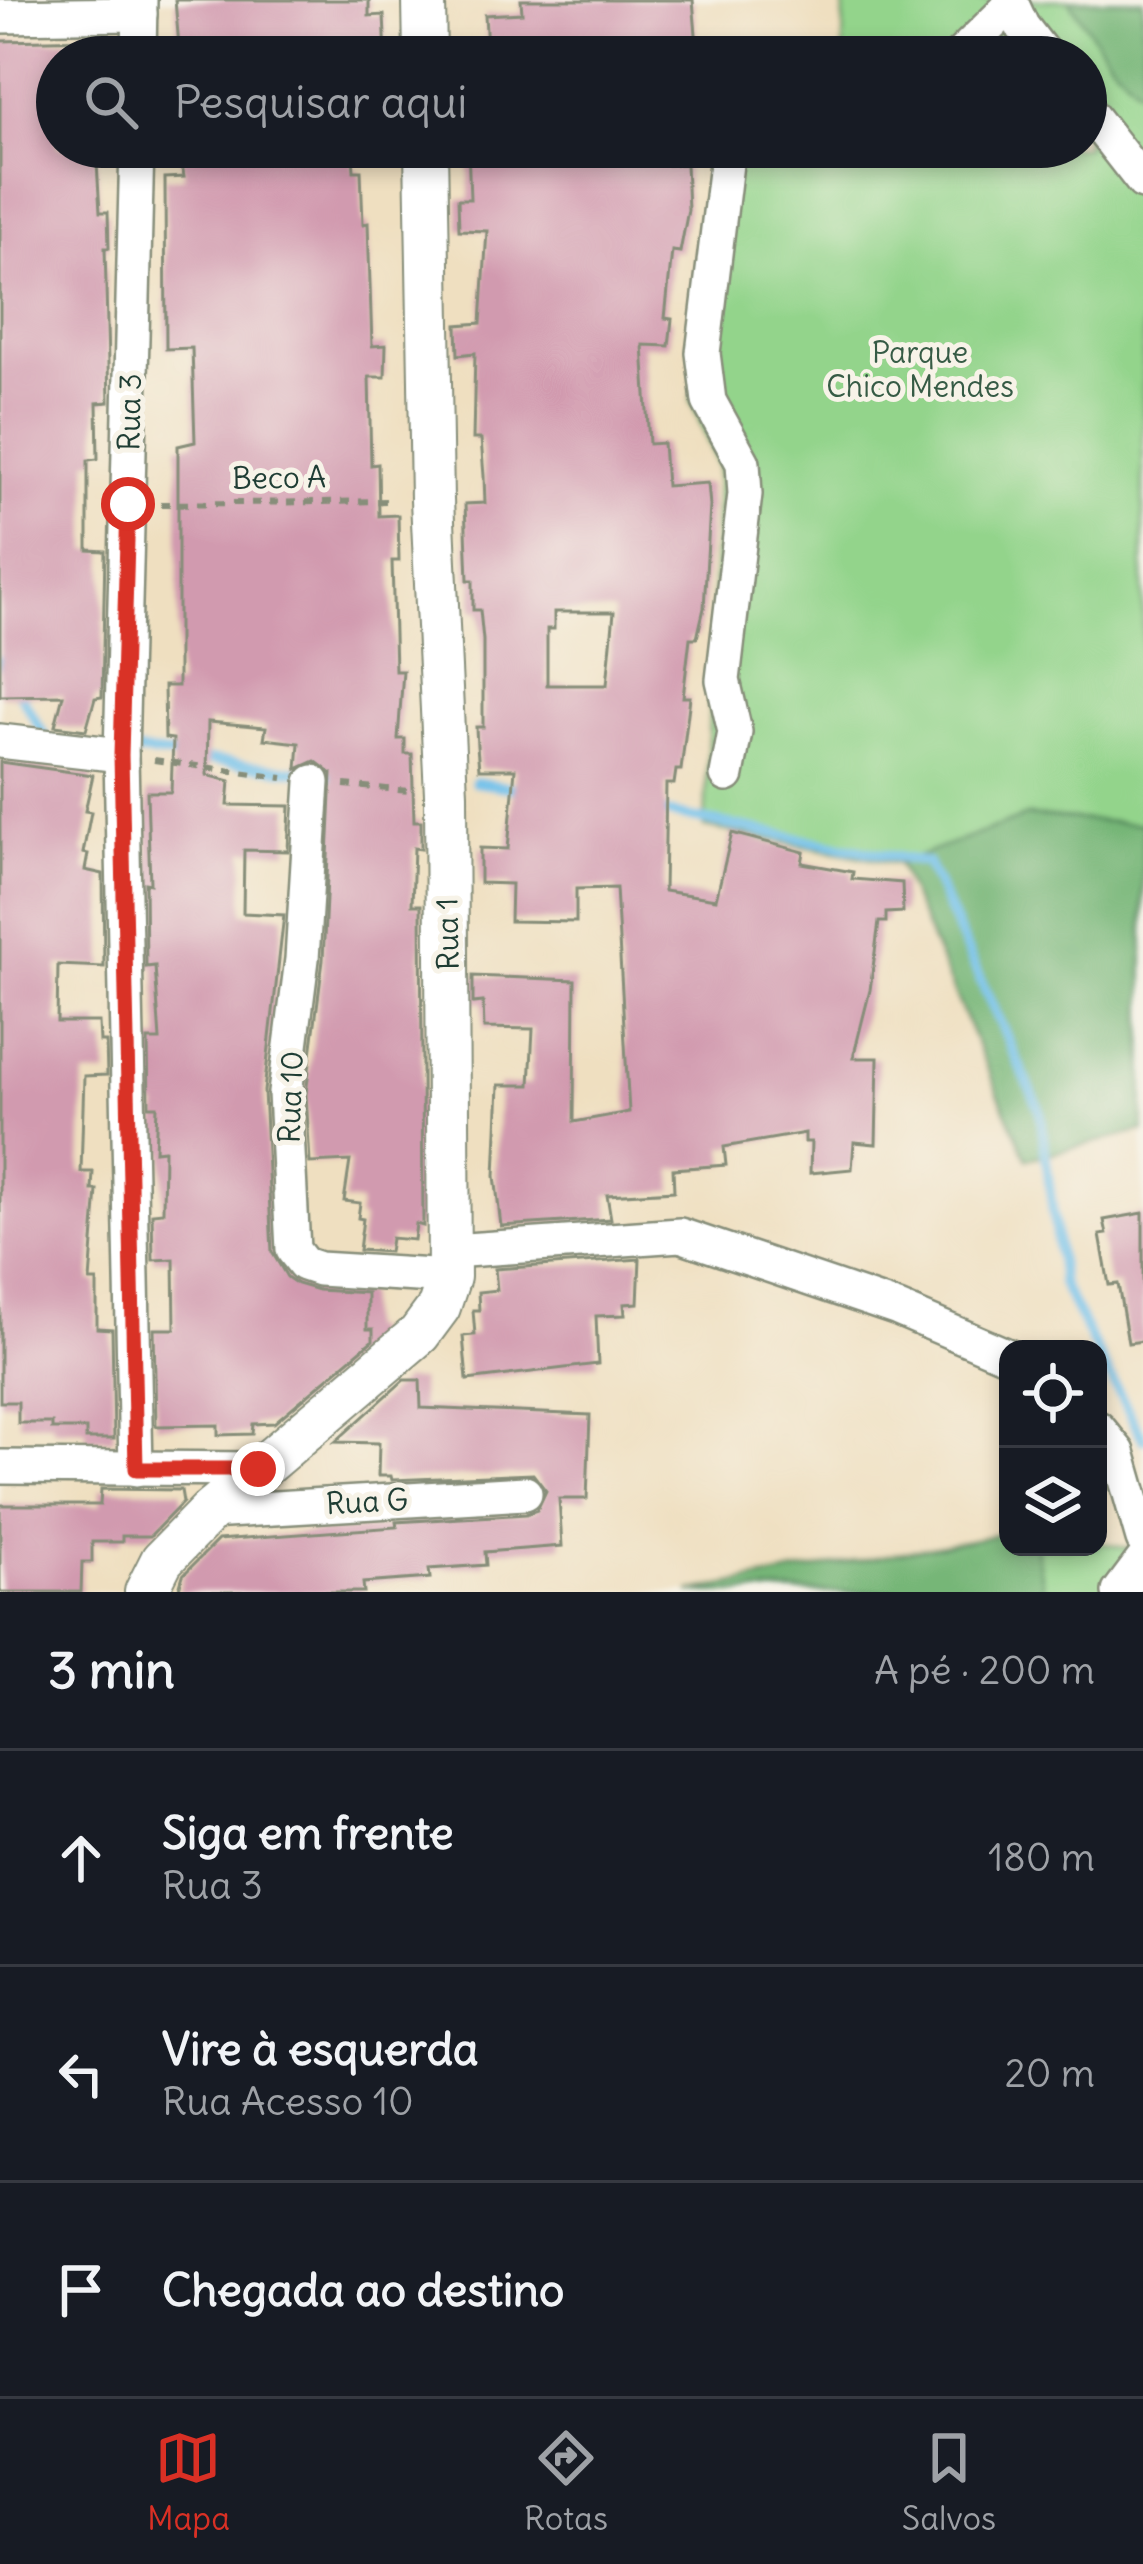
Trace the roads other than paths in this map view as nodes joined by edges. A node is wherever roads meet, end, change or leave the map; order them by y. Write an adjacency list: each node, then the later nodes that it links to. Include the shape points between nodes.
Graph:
1 (424, 0): 5 (street)
2 (1010, 2): 6 (street); 7 (street)
3 (140, 7): 4 (street)
4 (0, 16)
5 (425, 36)
6 (978, 36)
7 (1032, 36)
8 (1107, 136): 12 (street)
9 (136, 168): 14 (street, Rua 3)
10 (426, 168): 17 (street, Rua 1, via 446,794)
11 (725, 168): 15 (street, via 703,353 709,401 743,463 745,494 723,680 735,732)
12 (1143, 182)
13 (0, 741): 14 (street)
14 (121, 755): 21 (street, Rua 3)
15 (727, 775)
16 (313, 782): 17 (street, Rua 10, via 285,1094 293,1250 320,1269)
17 (450, 1264): 18 (street, via 680,1235); 22 (street, Rua 1, via 439,1306 419,1334)
18 (999, 1352)
19 (1107, 1439): 25 (street)
20 (0, 1467): 21 (street)
21 (136, 1469): 22 (street)
22 (258, 1469): 24 (street, Rua 1)
23 (525, 1493): 24 (street, Rua G)
24 (208, 1512): 27 (street, Rua 1, via 162,1560)
25 (1143, 1539)
26 (1143, 1560): 28 (street)
27 (146, 1592)
28 (1119, 1592)

